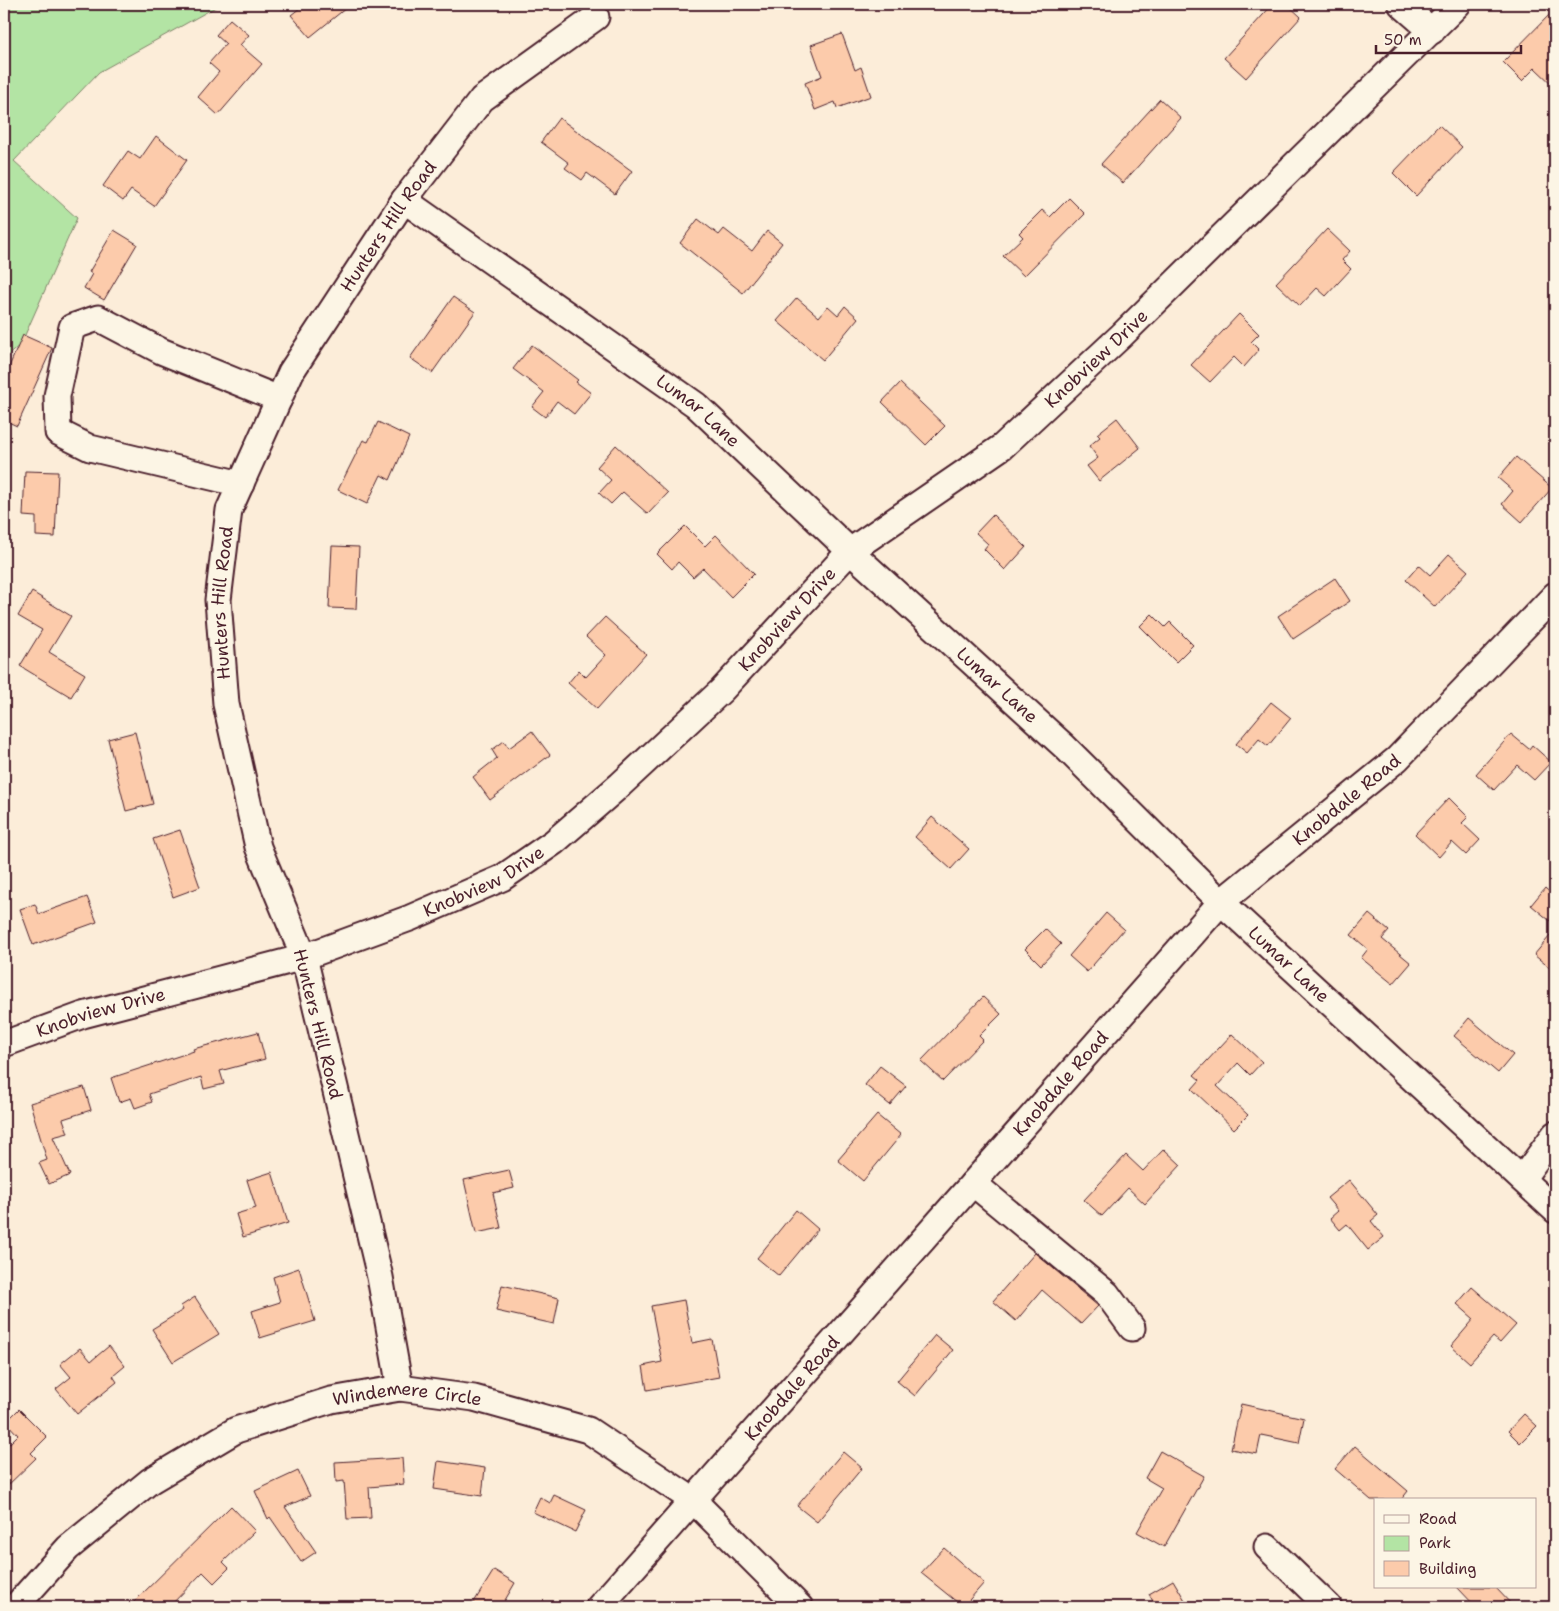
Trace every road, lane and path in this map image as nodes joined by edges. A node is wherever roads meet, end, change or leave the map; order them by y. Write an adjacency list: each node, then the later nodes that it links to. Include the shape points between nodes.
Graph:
1 (1401, 4): 4 (street)
2 (1458, 4): 4 (street, Knobview Drive)
3 (596, 17): 5 (street, Hunters Hill Road, via 482,99)
4 (1432, 31): 8 (street, Knobview Drive, via 1122,335 1002,446)
5 (404, 200): 6 (street, Hunters Hill Road, via 291,372); 8 (street, Lumar Lane, via 696,405)
6 (279, 399): 7 (street, Hunters Hill Road); 7 (street, via 161,351 98,318 72,327 57,396 58,432 90,448)
7 (241, 484): 11 (street, Hunters Hill Road, via 229,510 218,600 226,704 258,847)
8 (850, 551): 10 (street, Lumar Lane, via 1065,747); 11 (street, Knobview Drive, via 722,690 554,842 502,878 410,918)
9 (1555, 595): 10 (street, Knobdale Road, via 1397,759)
10 (1221, 902): 14 (street, Lumar Lane); 15 (street, Knobdale Road)
11 (304, 957): 12 (street, Knobview Drive, via 83,1015); 18 (street, Hunters Hill Road, via 380,1277)
12 (4, 1044)
13 (1555, 1134): 14 (street)
14 (1522, 1179): 16 (street, Lumar Lane)
15 (973, 1183): 17 (street, via 1108,1294); 19 (street, Knobdale Road)
16 (1555, 1210)
17 (1132, 1328)
18 (400, 1388): 19 (street, Windemere Circle, via 474,1398 588,1430); 21 (street, Windemere Circle, via 331,1400 236,1430 150,1481 68,1548)
19 (694, 1501): 22 (street, Knobdale Road); 23 (street, Windemere Circle)
20 (1267, 1548): 24 (street)
21 (15, 1607)
22 (599, 1607)
23 (800, 1607)
24 (1329, 1607)

